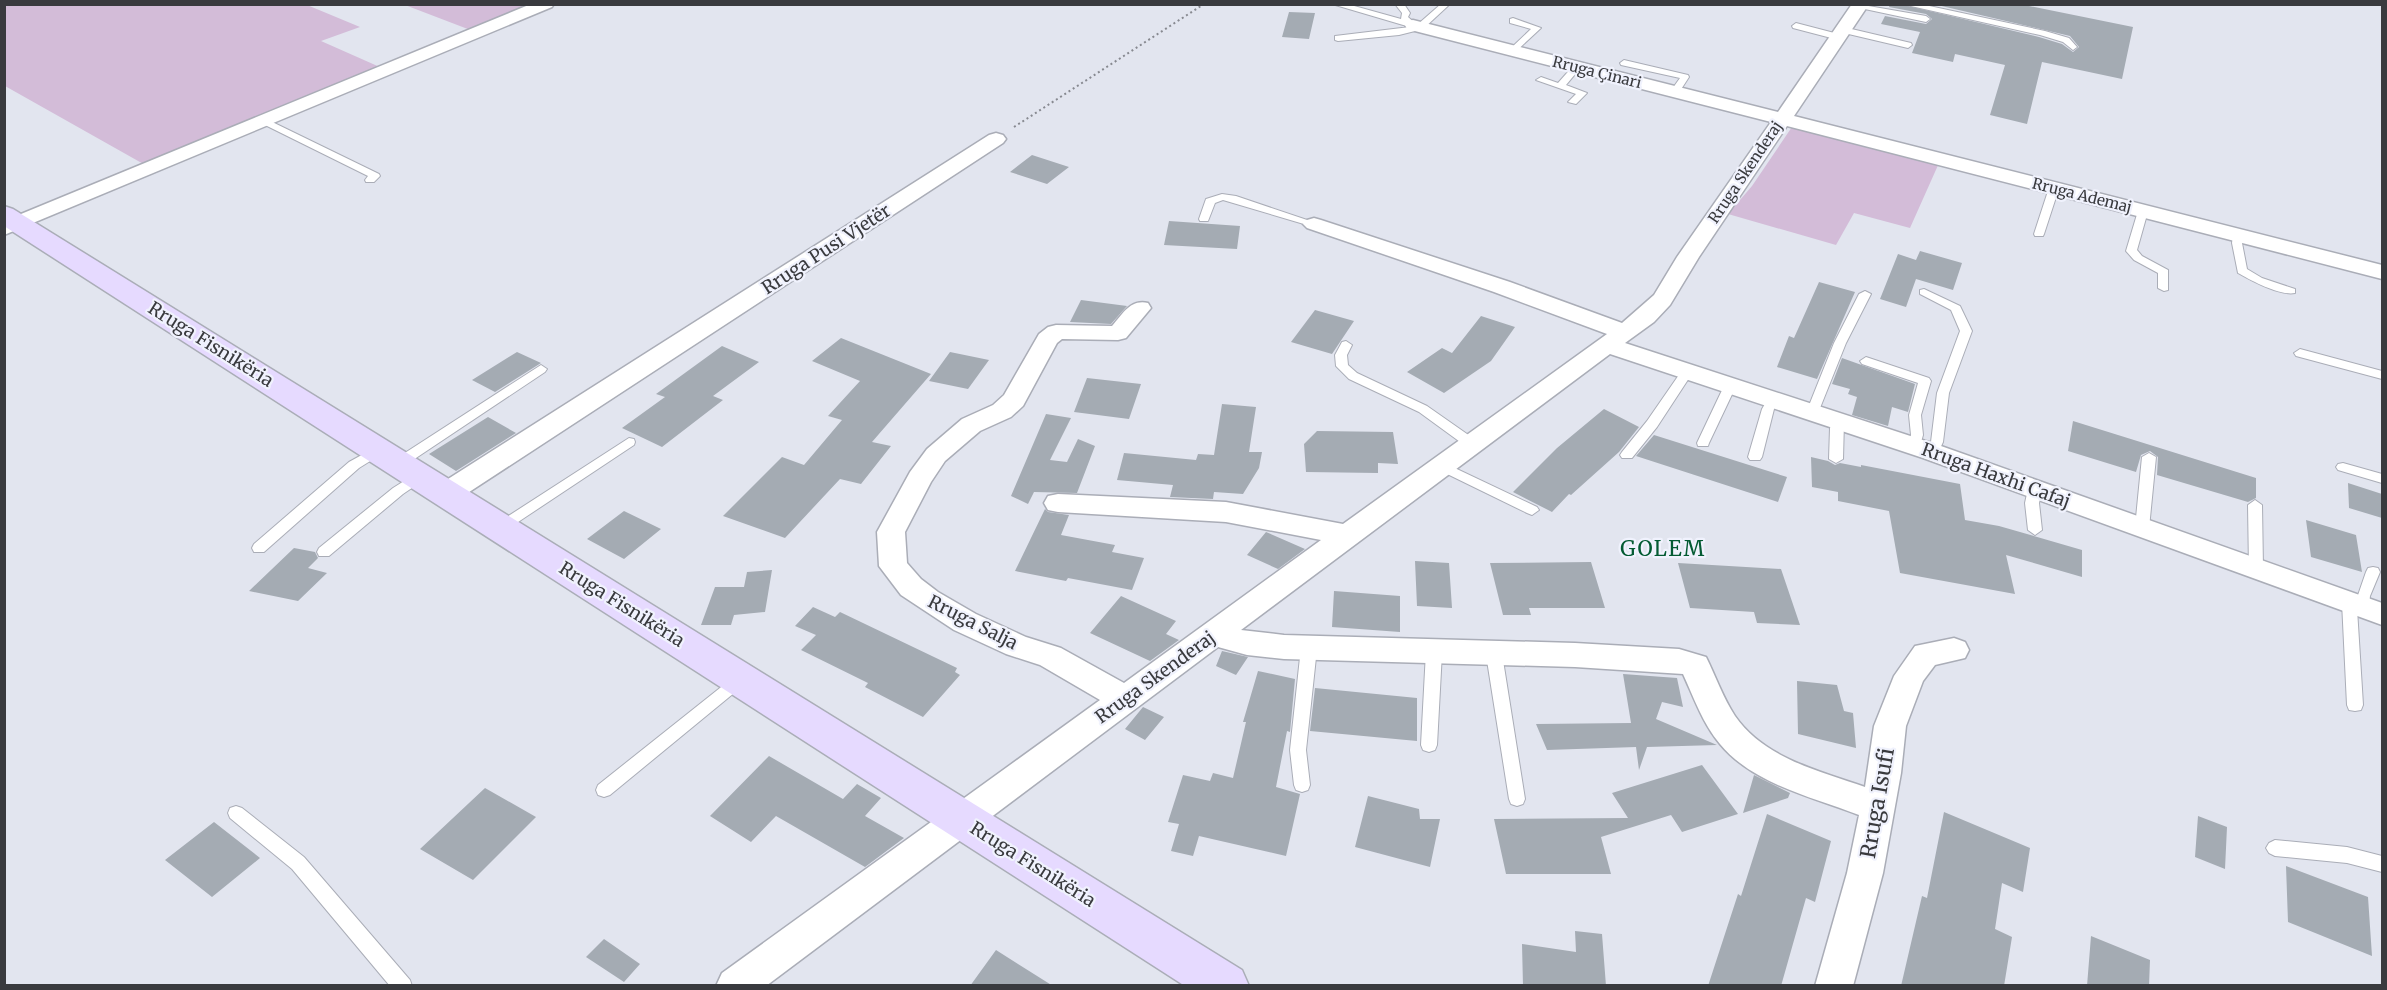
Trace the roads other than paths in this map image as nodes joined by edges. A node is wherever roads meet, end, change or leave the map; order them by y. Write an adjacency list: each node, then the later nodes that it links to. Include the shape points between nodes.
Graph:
1 (546, 4): 23 (street, Rruga Fisnikëria)
2 (1336, 4): 9 (lane)
3 (1398, 4): 9 (lane, via 1406,13 1404,18)
4 (1446, 4): 9 (lane)
5 (1906, 4): 14 (lane, via 2042,33 2066,40)
6 (1868, 9): 7 (lane); 11 (street, Rruga Skenderaj)
7 (1926, 19)
8 (1513, 21): 15 (lane, via 1537,28)
9 (1416, 26): 12 (lane, via 1399,32); 15 (street, Rruga Çinari)
10 (1796, 26): 11 (lane)
11 (1841, 33): 13 (lane); 22 (street, Rruga Skenderaj)
12 (1338, 38)
13 (1908, 45)
14 (2073, 47)
15 (1513, 51): 17 (street, Rruga Çinari)
16 (1624, 63): 20 (lane, via 1685,77)
17 (1577, 67): 19 (lane); 20 (street, Rruga Çinari)
18 (1541, 80): 19 (lane)
19 (1560, 86): 21 (lane, via 1582,93)
20 (1675, 92): 22 (street, Rruga Çinari)
21 (1573, 102)
22 (1781, 119): 26 (street, Rruga Ademaj); 39 (street, Rruga Skenderaj, via 1688,257 1664,300 1646,319)
23 (264, 121): 25 (lane, via 375,176); 29 (street, Rruga Fisnikëria)
24 (996, 139): 60 (street, Rruga Pusi Vjetër)
25 (370, 180)
26 (2054, 188): 27 (street, Rruga Ademaj); 31 (lane)
27 (2143, 211): 32 (street, Rruga Ademaj); 34 (lane, via 2131,251 2164,272)
28 (1204, 219): 30 (lane, via 1210,201 1222,197)
29 (9, 222): 60 (street, Rruga Fisnikëria)
30 (1314, 224): 39 (street, via 1603,323)
31 (2039, 234)
32 (2238, 235): 33 (street, Rruga Ademaj); 35 (lane, via 2242,271)
33 (2382, 272)
34 (2164, 288)
35 (2291, 291)
36 (1924, 292): 53 (lane, via 1956,308 1966,331 1943,393 1937,442)
37 (1865, 294): 48 (lane)
38 (1140, 308): 81 (street, Rruga Salja, via 1118,333 1056,333 1047,339 1014,400 988,419 971,424 936,456 919,478 891,532 893,566 928,600 1017,646 1050,656)
39 (1615, 339): 44 (street, Rruga Haxhi Cafaj); 52 (street, Rruga Skenderaj)
40 (1347, 345): 52 (lane, via 1341,355 1342,366 1353,376 1423,409)
41 (2300, 353): 45 (lane)
42 (1866, 361): 53 (lane, via 1926,381 1915,415)
43 (541, 369): 60 (lane)
44 (1687, 372): 46 (street, Rruga Haxhi Cafaj); 54 (lane)
45 (2382, 375)
46 (1730, 386): 47 (street, Rruga Haxhi Cafaj); 51 (lane)
47 (1773, 400): 48 (street, Rruga Haxhi Cafaj); 55 (lane)
48 (1812, 413): 49 (street, Rruga Haxhi Cafaj)
49 (1838, 421): 53 (street, Rruga Haxhi Cafaj); 57 (lane)
50 (629, 442): 66 (lane)
51 (1703, 443)
52 (1472, 444): 58 (street, Rruga Skenderaj)
53 (1923, 449): 62 (street, Rruga Haxhi Cafaj)
54 (1627, 455)
55 (1755, 457)
56 (2149, 457): 67 (lane)
57 (1836, 459)
58 (1442, 466): 65 (lane); 69 (street, Rruga Skenderaj)
59 (2343, 467): 61 (lane)
60 (411, 470): 66 (street, Rruga Fisnikëria); 70 (lane, via 354,465); 71 (lane, via 398,491)
61 (2382, 479)
62 (2035, 489): 67 (street, Rruga Haxhi Cafaj); 68 (lane)
63 (1059, 503): 69 (street, via 1226,512)
64 (2255, 505): 72 (lane)
65 (1532, 510)
66 (501, 527): 80 (street, Rruga Fisnikëria)
67 (2142, 528): 72 (street, Rruga Haxhi Cafaj)
68 (2035, 530)
69 (1348, 535): 75 (street, Rruga Skenderaj)
70 (259, 548)
71 (324, 552)
72 (2256, 568): 74 (street, Rruga Haxhi Cafaj)
73 (2373, 572): 74 (lane, via 2363,596)
74 (2365, 607): 82 (lane)
75 (1213, 634): 76 (street, via 1247,643); 81 (street, Rruga Skenderaj)
76 (1309, 648): 78 (street); 84 (lane, via 1298,750)
77 (1954, 650): 87 (street, Rruga Isufi, via 1926,654 1909,676 1890,726)
78 (1434, 652): 79 (street); 83 (lane)
79 (1494, 654): 86 (lane); 87 (street, via 1575,655 1695,666 1718,715 1738,742 1774,767)
80 (741, 679): 85 (lane); 89 (street, Rruga Fisnikëria)
81 (1126, 699): 89 (street, Rruga Skenderaj)
82 (2355, 705)
83 (1429, 745)
84 (1302, 785)
85 (604, 790)
86 (1517, 799)
87 (1876, 806): 95 (street, Rruga Isufi, via 1865,873)
88 (236, 813): 92 (lane, via 298,863)
89 (962, 819): 93 (street, Rruga Skenderaj); 94 (street, Rruga Fisnikëria)
90 (2275, 848): 91 (lane, via 2347,855)
91 (2382, 864)
92 (403, 986)
93 (735, 986)
94 (1226, 986)
95 (1834, 986)

